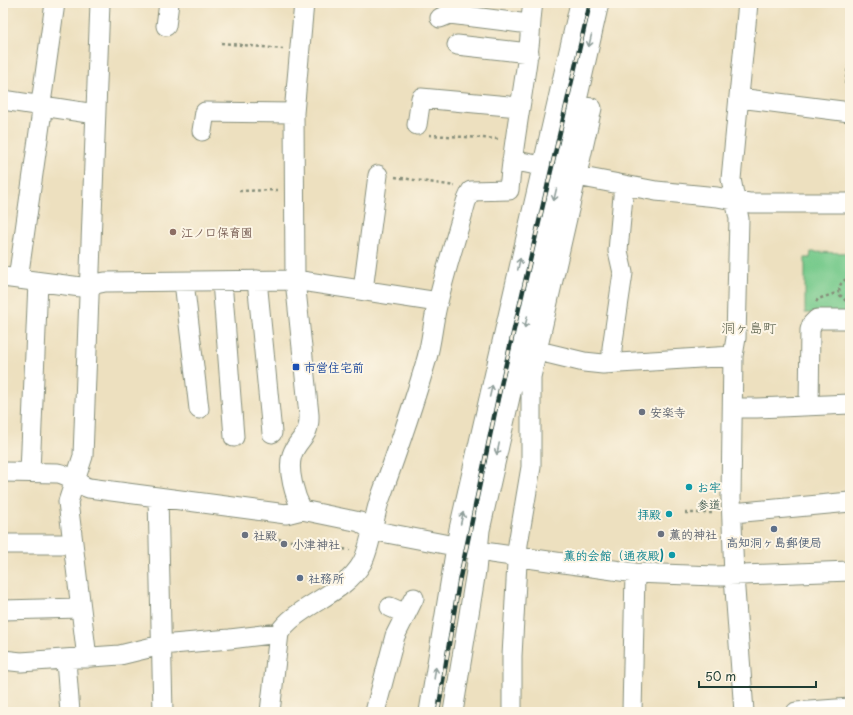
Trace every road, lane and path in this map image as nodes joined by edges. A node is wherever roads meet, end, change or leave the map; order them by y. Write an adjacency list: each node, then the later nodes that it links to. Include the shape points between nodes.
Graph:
1 (55, 3): 20 (street)
2 (100, 3): 24 (street)
3 (169, 3): 11 (street)
4 (304, 3): 14 (street)
5 (533, 3): 10 (street)
6 (580, 3): 29 (street)
7 (599, 3): 30 (street, one-way to 30, via 576,106 592,108)
8 (748, 3): 18 (street)
9 (440, 18): 10 (street, via 450,14)
10 (529, 24): 15 (street)
11 (166, 26)
12 (221, 43): 14 (path)
13 (457, 45): 15 (street)
14 (300, 50): 23 (street)
15 (529, 53): 21 (street)
16 (850, 55): 17 (path)
17 (845, 84)
18 (739, 98): 22 (street); 36 (street, via 731,179)
19 (3, 100): 20 (street)
20 (42, 105): 24 (street); 38 (street)
21 (519, 107): 25 (street, via 421,98); 27 (street)
22 (850, 112)
23 (294, 113): 26 (street, via 205,112); 33 (street)
24 (95, 114): 45 (street)
25 (419, 130): 27 (path)
26 (202, 132)
27 (514, 139): 28 (street)
28 (512, 160): 29 (street); 35 (street, via 509,190)
29 (541, 166): 30 (street); 71 (street, one-way to 29)
30 (569, 174): 32 (street); 50 (street)
31 (378, 175): 35 (path, via 462,187); 46 (street)
32 (624, 185): 36 (street); 52 (street, via 618,251 623,273)
33 (294, 190): 34 (path); 41 (street)
34 (239, 191)
35 (471, 191): 47 (street)
36 (735, 200): 37 (street, via 750,203); 51 (street, via 739,218 736,338)
37 (850, 203)
38 (10, 278): 43 (street)
39 (850, 278): 48 (path, via 841,283 839,291 842,298)
40 (257, 280): 41 (street); 42 (street); 57 (street)
41 (295, 280): 46 (street); 64 (street, via 309,416 309,430 292,456 293,492)
42 (222, 281): 44 (street); 58 (street)
43 (38, 282): 45 (street, via 81,287); 60 (street)
44 (184, 282): 45 (street); 56 (street)
45 (90, 284): 61 (street, via 83,456)
46 (363, 290): 47 (street)
47 (438, 302): 67 (street, via 427,356)
48 (850, 302)
49 (850, 319): 54 (street, via 817,319 812,324)
50 (529, 348): 52 (street, via 584,362); 73 (street, one-way to 73, via 480,530); 74 (street, via 532,467)
51 (733, 356): 52 (street); 55 (street)
52 (612, 363)
53 (850, 404): 54 (street)
54 (809, 405): 55 (street)
55 (733, 408): 66 (street)
56 (199, 409)
57 (272, 433)
58 (234, 437)
59 (3, 472): 60 (street)
60 (30, 472): 61 (street, via 65,474)
61 (75, 481): 62 (street, via 89,488); 70 (street, via 68,502)
62 (158, 497): 64 (street, via 286,514); 82 (street)
63 (850, 502): 66 (street)
64 (302, 510): 67 (street, via 360,522)
65 (685, 513): 66 (path, 参道)
66 (733, 513): 77 (street)
67 (371, 530): 71 (street); 81 (street, via 366,554 357,570 325,598 292,618)
68 (272, 538): 72 (path)
69 (3, 544): 70 (street)
70 (73, 544): 79 (street)
71 (456, 546): 73 (street); 91 (street, one-way to 71)
72 (351, 550)
73 (478, 550): 74 (street); 92 (street)
74 (517, 556): 76 (street); 93 (street)
75 (850, 571): 77 (street)
76 (635, 573): 77 (street); 94 (street)
77 (734, 576): 95 (street)
78 (414, 598): 90 (street, via 398,610)
79 (80, 608): 80 (street); 83 (street)
80 (3, 610)
81 (279, 633): 82 (street); 89 (street)
82 (161, 645): 83 (street, via 120,655); 88 (street)
83 (87, 658): 85 (street)
84 (3, 660): 85 (street)
85 (66, 660): 87 (street)
86 (850, 708): 96 (street)
87 (70, 712)
88 (163, 712)
89 (270, 712)
90 (375, 712)
91 (429, 712)
92 (453, 712)
93 (512, 712)
94 (632, 712)
95 (744, 712)
96 (796, 712)

